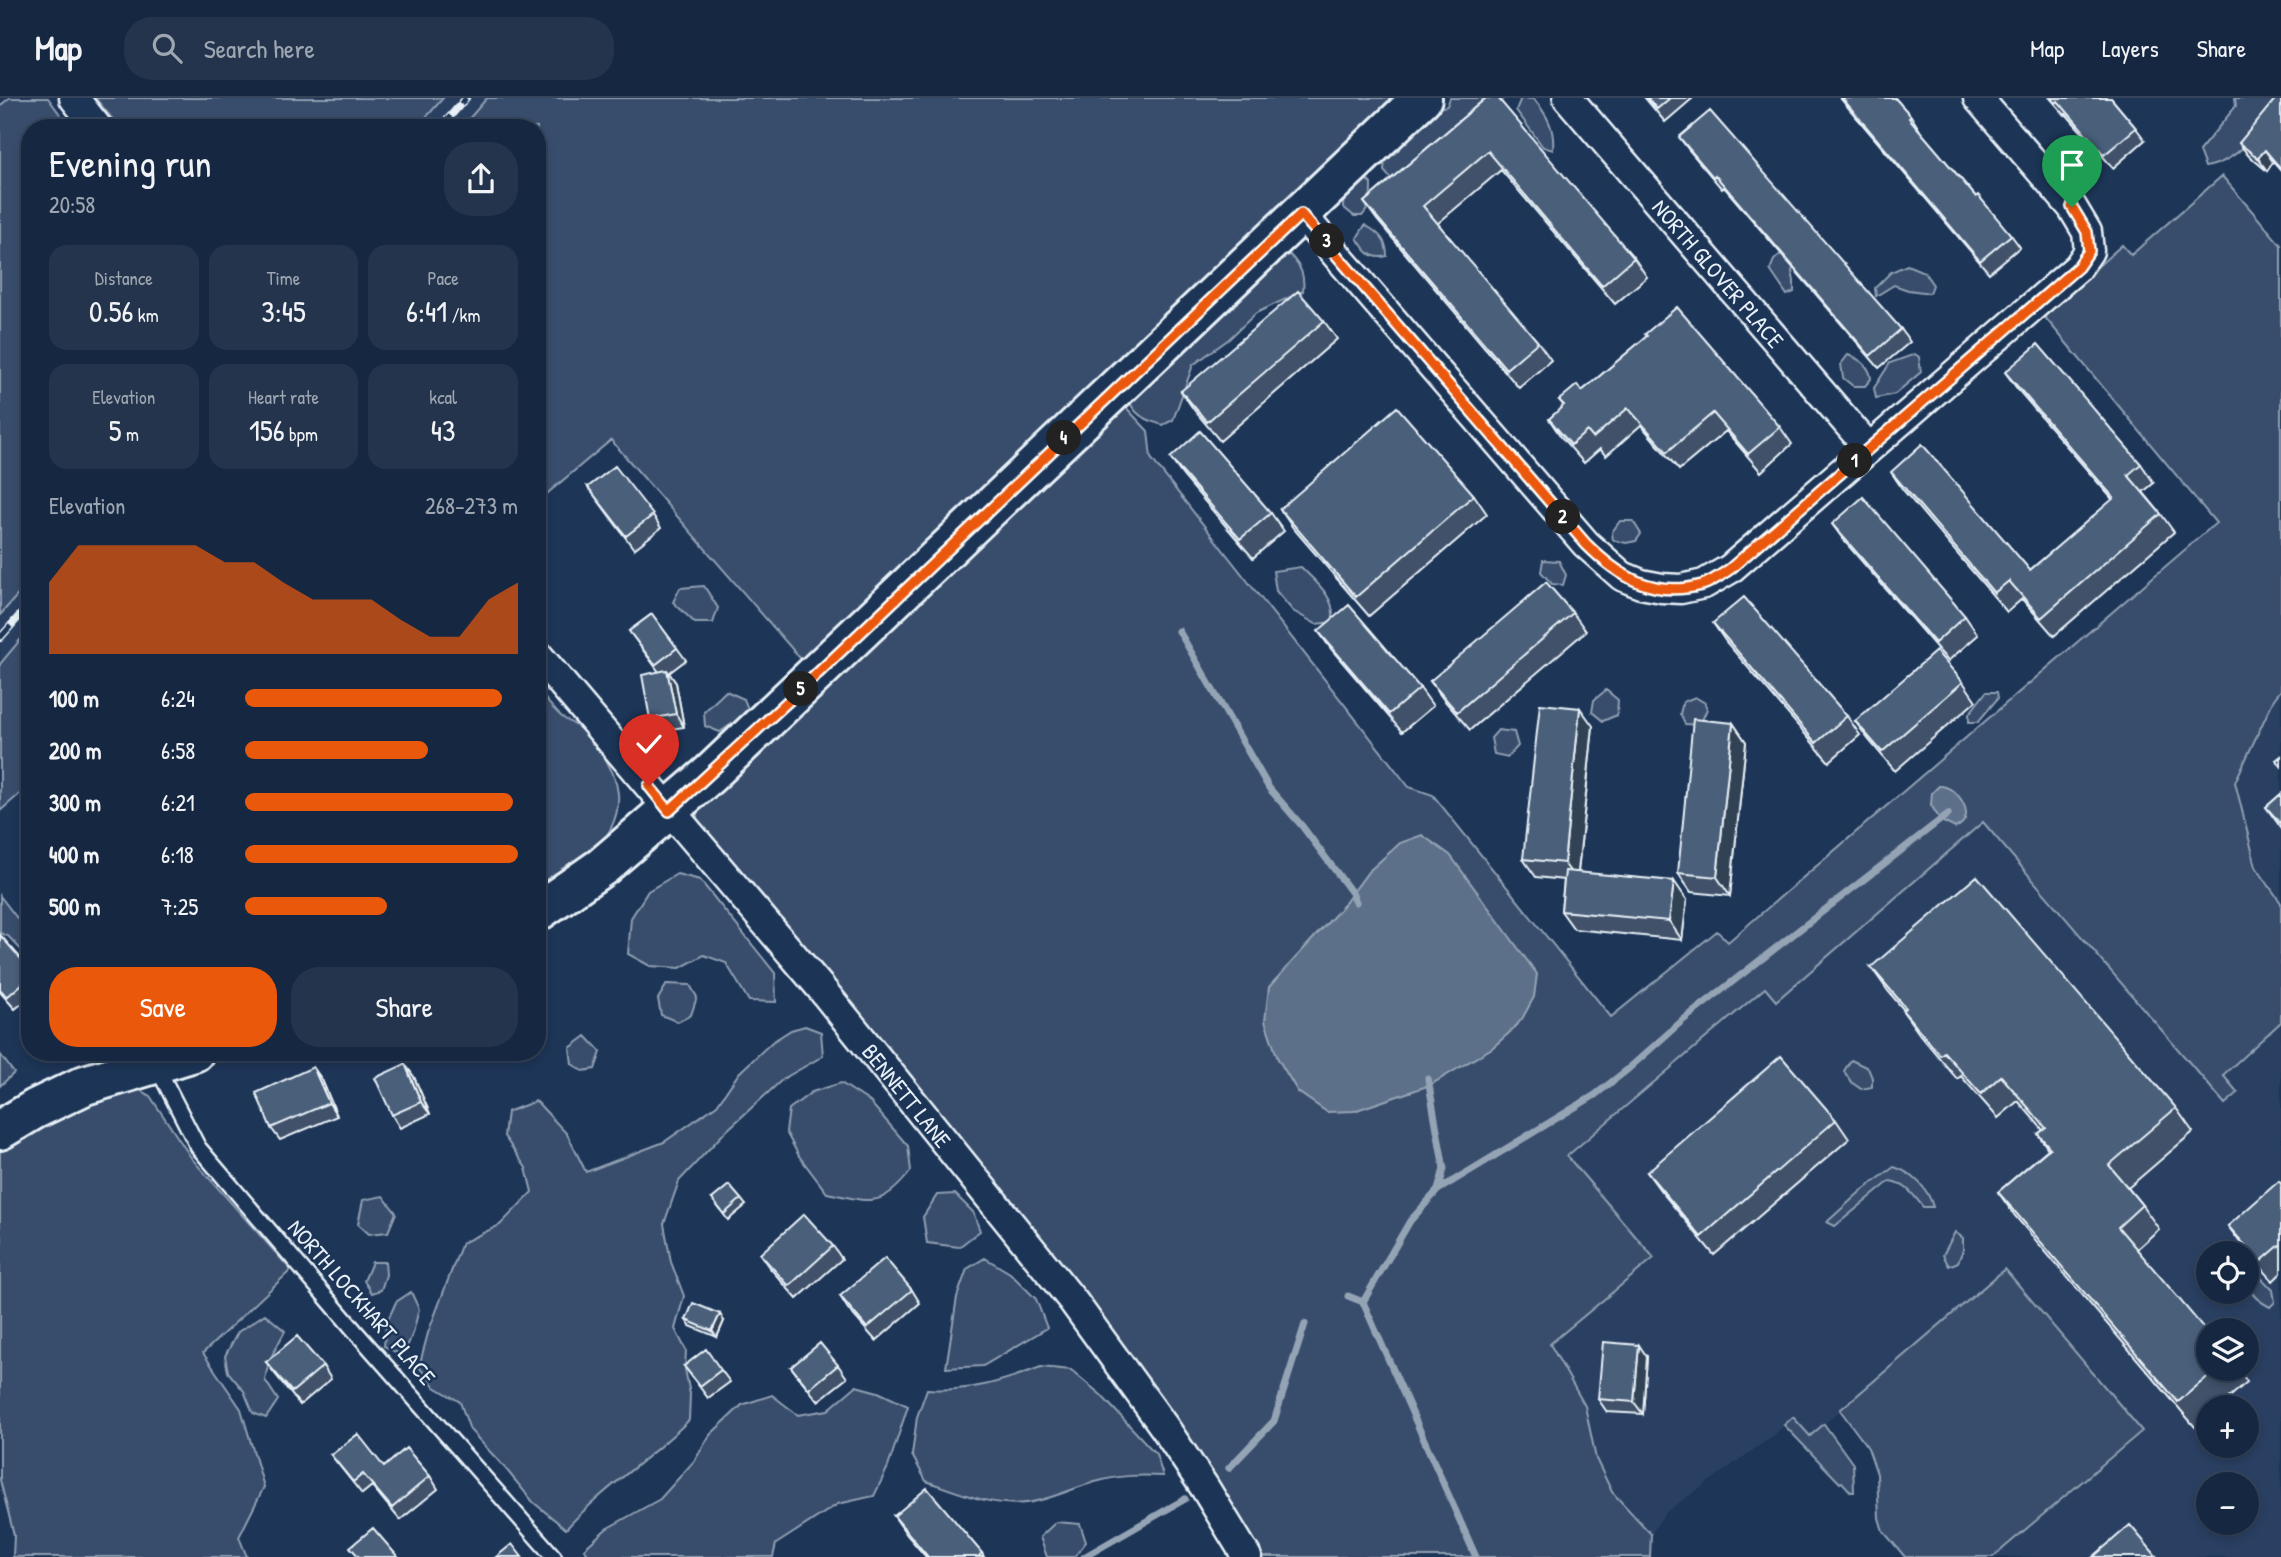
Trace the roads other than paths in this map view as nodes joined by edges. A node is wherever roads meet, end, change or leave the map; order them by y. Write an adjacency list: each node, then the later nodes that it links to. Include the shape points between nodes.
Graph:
1 (74, 98): 5 (street)
2 (1422, 98): 6 (main road)
3 (1568, 98): 7 (street, NORTH GLOVER PLACE)
4 (1978, 98): 7 (street, via 2072,207 2087,232 2089,251 2078,267)
5 (91, 119)
6 (1301, 214): 7 (street, via 1586,544 1622,576 1641,584 1681,589 1704,584 1730,569); 9 (main road)
7 (1869, 448)
8 (546, 665): 9 (street, BENNETT LANE)
9 (669, 811): 10 (main road); 15 (street, BENNETT LANE, via 820,987 1073,1301 1165,1428)
10 (546, 906)
11 (165, 1061): 12 (main road)
12 (155, 1064): 13 (main road, via 85,1086); 14 (lane, NORTH LOCKHART PLACE, via 198,1147)
13 (0, 1130)
14 (555, 1557)
15 (1247, 1557)

